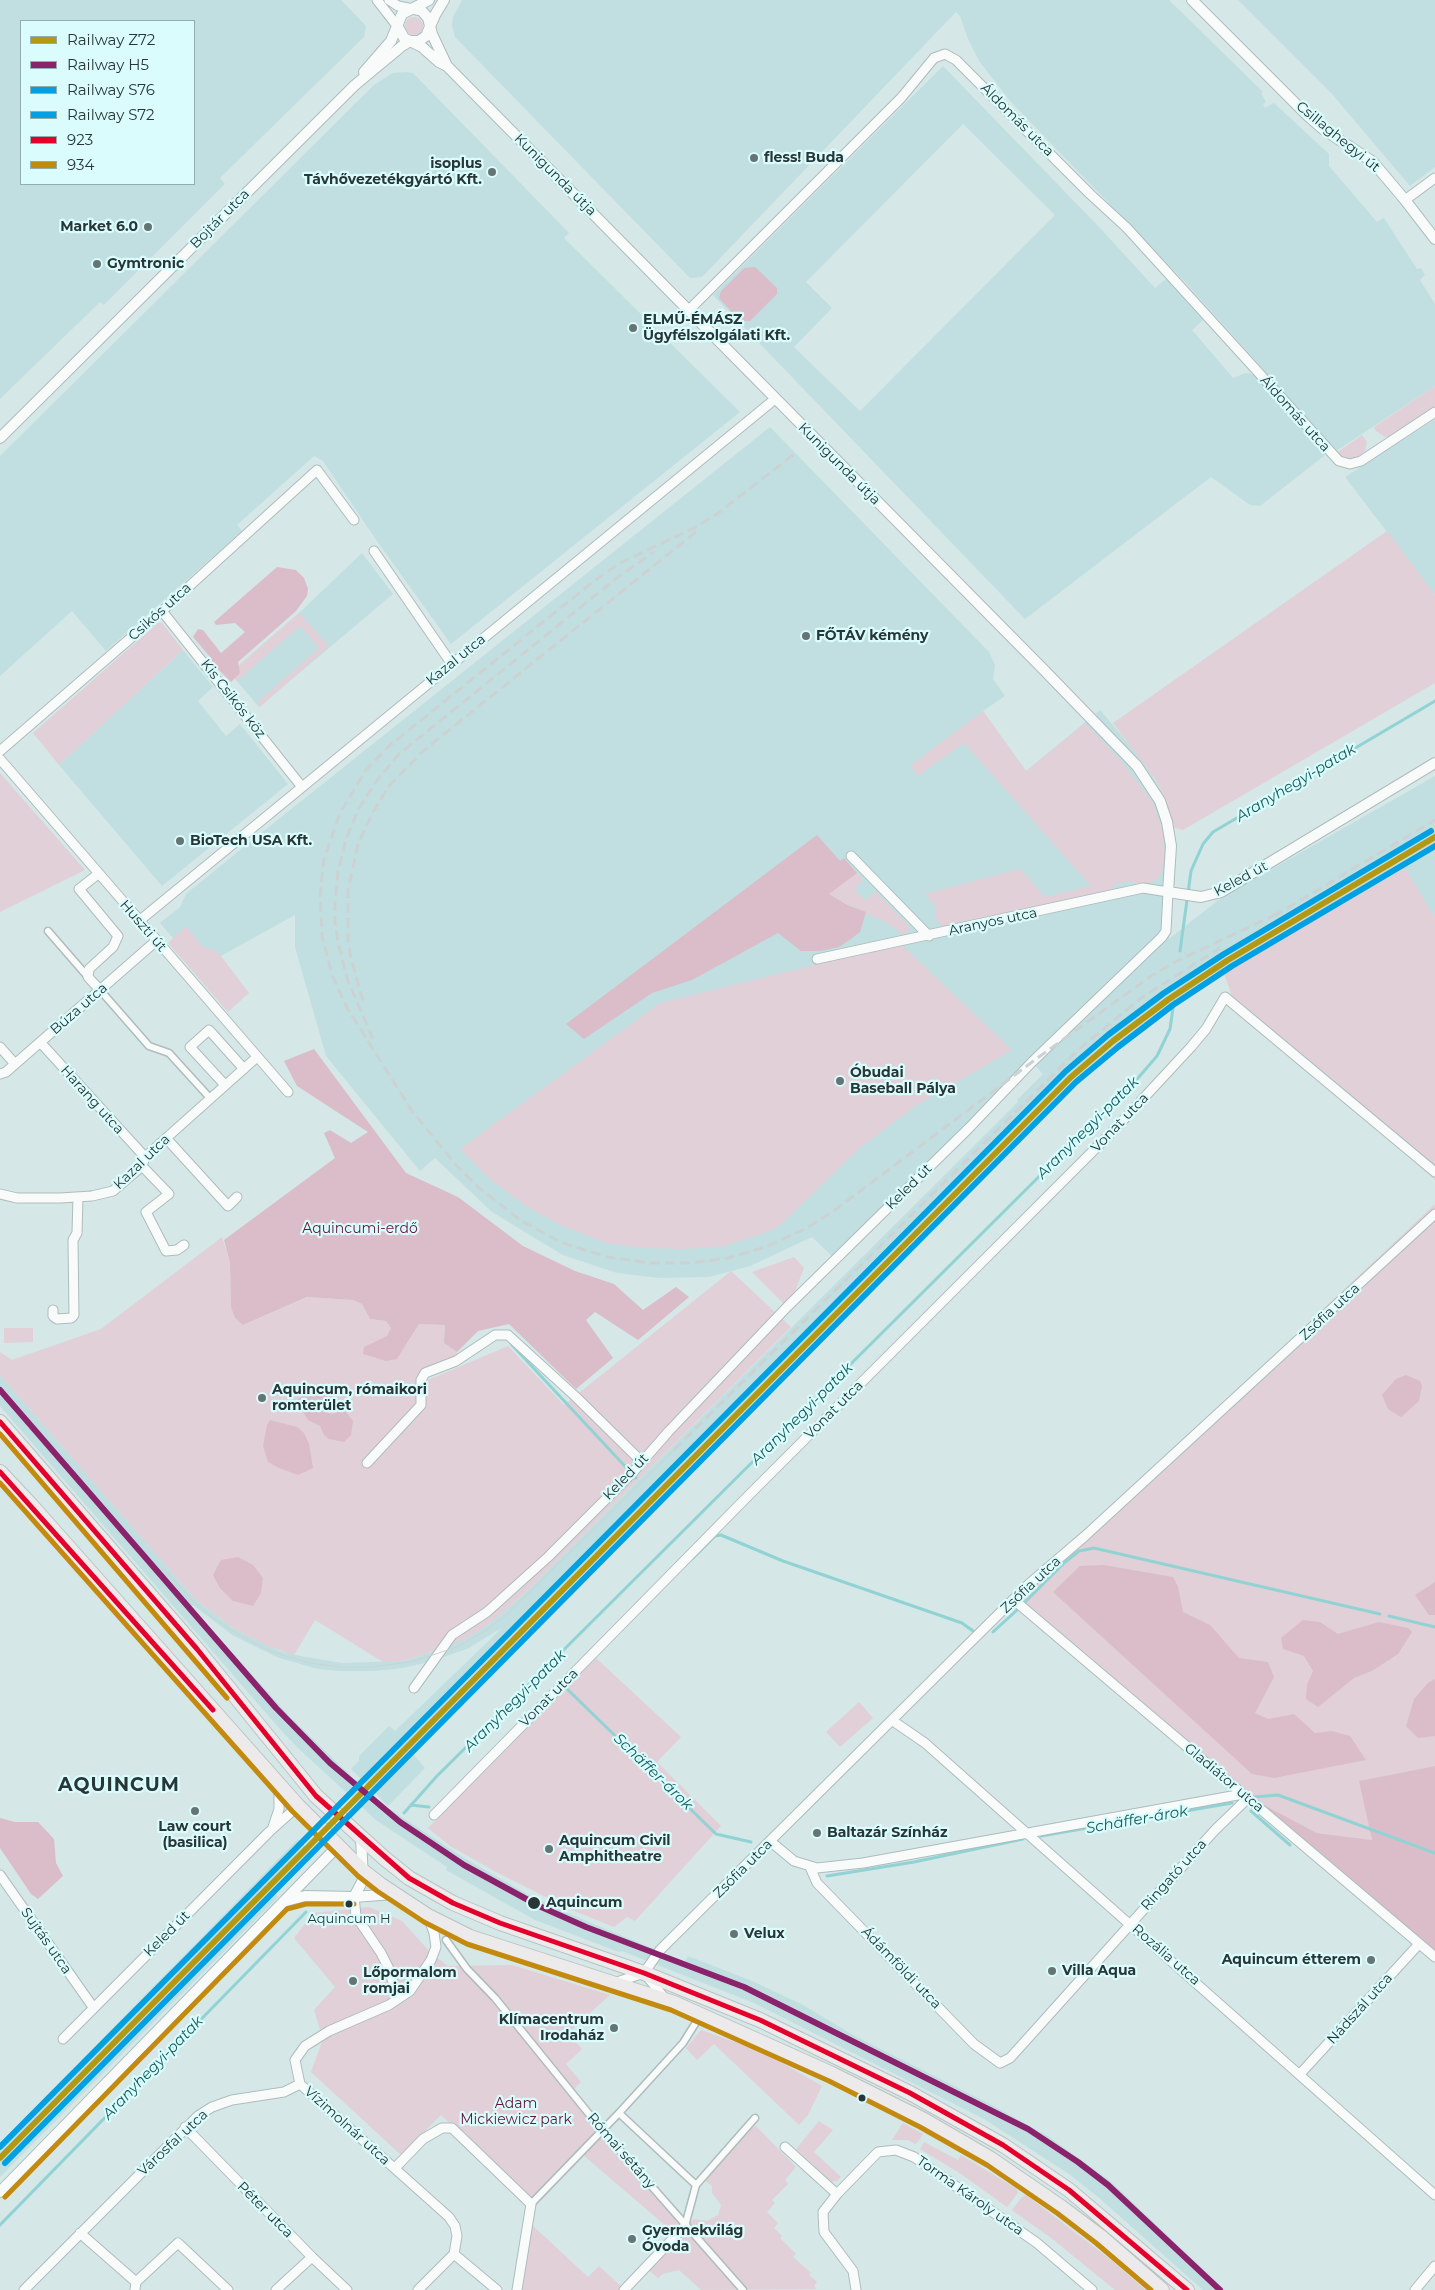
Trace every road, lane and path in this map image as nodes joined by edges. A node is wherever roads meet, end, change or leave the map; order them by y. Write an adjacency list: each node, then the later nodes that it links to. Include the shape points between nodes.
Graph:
1 (377, 0): 8 (street, Kunigunda útja)
2 (389, 0): 6 (street, Kunigunda útja, via 398,6)
3 (429, 0): 6 (street)
4 (444, 0): 7 (street)
5 (1192, 0): 13 (street, Csillaghegyi út, via 1308,116 1367,157)
6 (414, 9): 7 (street, Kunigunda útja, via 426,15); 8 (street, via 402,14)
7 (430, 26): 9 (street, via 424,38); 10 (street, Kunigunda útja)
8 (398, 28): 9 (street, Kunigunda útja, via 402,37); 11 (street, Bojtár utca)
9 (410, 41): 10 (street, Kunigunda útja); 11 (street, Bojtár utca)
10 (447, 66): 15 (street, Kunigunda útja)
11 (355, 85): 18 (street, Bojtár utca)
12 (1435, 178): 13 (street)
13 (1405, 200): 14 (street, Csillaghegyi út)
14 (1435, 239)
15 (688, 311): 16 (street, Kunigunda útja); 17 (street, Áldomás utca, via 901,98 934,58 950,55 1126,228 1334,458 1344,463 1361,461)
16 (775, 400): 22 (street, Kazal utca); 29 (street, Kunigunda útja, via 1136,766 1160,802 1167,822)
17 (1435, 412)
18 (0, 438)
19 (354, 520): 21 (street, Csikós utca, via 317,470)
20 (374, 551): 22 (street)
21 (162, 611): 23 (street, Csikós utca); 26 (street, Kis Csikós köz)
22 (451, 664): 26 (street, Kazal utca)
23 (0, 751)
24 (0, 760): 28 (street, Huszti út)
25 (1435, 763): 29 (street, Keled út, via 1214,895)
26 (302, 787): 30 (street, Kazal utca)
27 (850, 856): 32 (street)
28 (98, 874): 30 (street, Huszti út); 35 (street, via 80,888 116,931 118,939 92,965)
29 (1173, 893): 32 (street, Aranyos utca, via 1143,888); 56 (street, Keled út, via 1162,937 781,1313)
30 (139, 921): 33 (street, Huszti út)
31 (48, 931): 35 (street)
32 (929, 936): 34 (street, Aranyos utca)
33 (156, 941): 36 (street, Búza utca); 39 (street, Huszti út)
34 (817, 959)
35 (88, 976): 36 (street)
36 (100, 990): 37 (street, Búza utca); 45 (street, via 149,1046 169,1053)
37 (40, 1042): 40 (street, Búza utca); 47 (street, Harang utca)
38 (0, 1047): 40 (street)
39 (257, 1057): 41 (street, Kazal utca); 44 (street, Huszti út)
40 (15, 1064): 42 (street, Búza utca)
41 (244, 1069): 43 (street, Kazal utca); 43 (street, via 209,1030 190,1047)
42 (0, 1074)
43 (225, 1086): 45 (street, Kazal utca)
44 (288, 1092)
45 (210, 1098): 46 (street, Kazal utca)
46 (166, 1138): 47 (street, Kazal utca); 51 (street, via 228,1206)
47 (143, 1161): 50 (street, Kazal utca, via 113,1191); 53 (street, Harang utca, via 169,1194 146,1212 166,1251 177,1250)
48 (1435, 1172): 65 (street, Vonat utca, via 1225,997 1194,1043 1114,1130)
49 (0, 1194): 50 (street, Kazal utca, via 18,1198)
50 (78, 1197): 54 (street, via 77,1233 72,1240 74,1315 57,1319)
51 (237, 1197)
52 (1435, 1214): 59 (street, Zsófia utca)
53 (184, 1245)
54 (53, 1310)
55 (0, 1422): 68 (main road, via 197,1649 316,1796)
56 (642, 1462): 57 (street, via 576,1396 508,1335 495,1334 456,1361 424,1373 421,1405); 60 (street, Keled út, via 520,1584 487,1612 452,1635)
57 (367, 1463)
58 (0, 1472): 62 (main road)
59 (1014, 1600): 61 (street, Zsófia utca); 63 (street, Gladiátor utca)
60 (414, 1688)
61 (893, 1721): 67 (street, Rozália utca, via 925,1744); 69 (street, Zsófia utca)
62 (279, 1784): 64 (main road); 66 (street, Keled út, via 279,1809)
63 (1245, 1796): 67 (street); 80 (street, Ringató utca); 82 (street, Gladiátor utca)
64 (298, 1806): 66 (street, Keled út); 70 (main road)
65 (434, 1815)
66 (272, 1830): 88 (street, Keled út)
67 (1026, 1832): 71 (street, via 863,1863); 80 (street, Rozália utca)
68 (361, 1838): 72 (street); 84 (main road, via 410,1878 467,1909)
69 (770, 1841): 71 (street, via 794,1861); 84 (street, Zsófia utca, via 660,1950)
70 (338, 1846): 72 (main road); 74 (street)
71 (810, 1867): 91 (street, Ádámföldi utca, via 817,1883 974,2044)
72 (363, 1871): 75 (main road); 77 (street, via 360,1888)
73 (0, 1875): 88 (street, Sujtás utca)
74 (305, 1880): 76 (street); 78 (street)
75 (394, 1894): 77 (street); 79 (main road)
76 (318, 1897): 77 (street); 78 (street, via 305,1896)
77 (354, 1897): 86 (street, via 356,1916 381,1953)
78 (283, 1902): 101 (street)
79 (428, 1916): 85 (main road, via 504,1950); 86 (street, via 436,1947 410,1991)
80 (1130, 1924): 91 (street, Ringató utca, via 1015,2052); 92 (street, Rozália utca)
81 (446, 1940): 97 (street, Római sétány)
82 (1419, 1944): 83 (street, Gladiátor utca); 92 (street, Nádszál utca)
83 (1435, 1957)
84 (644, 1973): 85 (street); 87 (street); 123 (main road, via 744,2013 825,2051 910,2093 1003,2145 1069,2190)
85 (614, 1982): 87 (main road)
86 (398, 1999): 93 (street, via 389,2006 328,2031 304,2046 295,2060)
87 (666, 2000): 122 (main road, via 839,2078 966,2144 1101,2236)
88 (92, 2007): 90 (street, Keled út)
89 (695, 2024): 94 (street, via 683,2043)
90 (63, 2038)
91 (1000, 2063)
92 (1300, 2074): 103 (street, Rozália utca)
93 (300, 2084): 96 (street, Városfal utca, via 284,2092 232,2100 212,2107); 99 (street, Vízimolnár utca)
94 (619, 2113): 97 (street); 100 (street)
95 (755, 2118): 100 (street)
96 (185, 2127): 106 (street, Városfal utca); 108 (street, Péter utca)
97 (602, 2130): 104 (street); 105 (street, Római sétány)
98 (785, 2147): 102 (street)
99 (395, 2168): 104 (street, Vízimolnár utca, via 423,2139 442,2128 452,2128); 107 (street, Vízimolnár utca, via 449,2217 457,2236)
100 (696, 2185): 105 (street)
101 (0, 2192)
102 (836, 2194): 120 (street, Torma Károly utca, via 823,2212 824,2232 853,2271); 121 (street, Torma Károly utca, via 878,2152 896,2150 914,2157 1037,2243)
103 (1435, 2194)
104 (531, 2204): 117 (street)
105 (685, 2226): 118 (street); 119 (street, Római sétány)
106 (80, 2233): 110 (street); 111 (street, Városfal utca)
107 (454, 2254): 115 (street); 116 (street)
108 (312, 2257): 113 (street); 114 (street, Péter utca)
109 (1435, 2266): 124 (street)
110 (136, 2286): 112 (street, via 178,2243)
111 (24, 2290)
112 (228, 2290)
113 (276, 2290)
114 (347, 2290)
115 (418, 2290)
116 (496, 2290)
117 (517, 2290)
118 (624, 2290)
119 (743, 2290)
120 (856, 2290)
121 (1092, 2290)
122 (1162, 2290)
123 (1187, 2290)
124 (1415, 2290)

